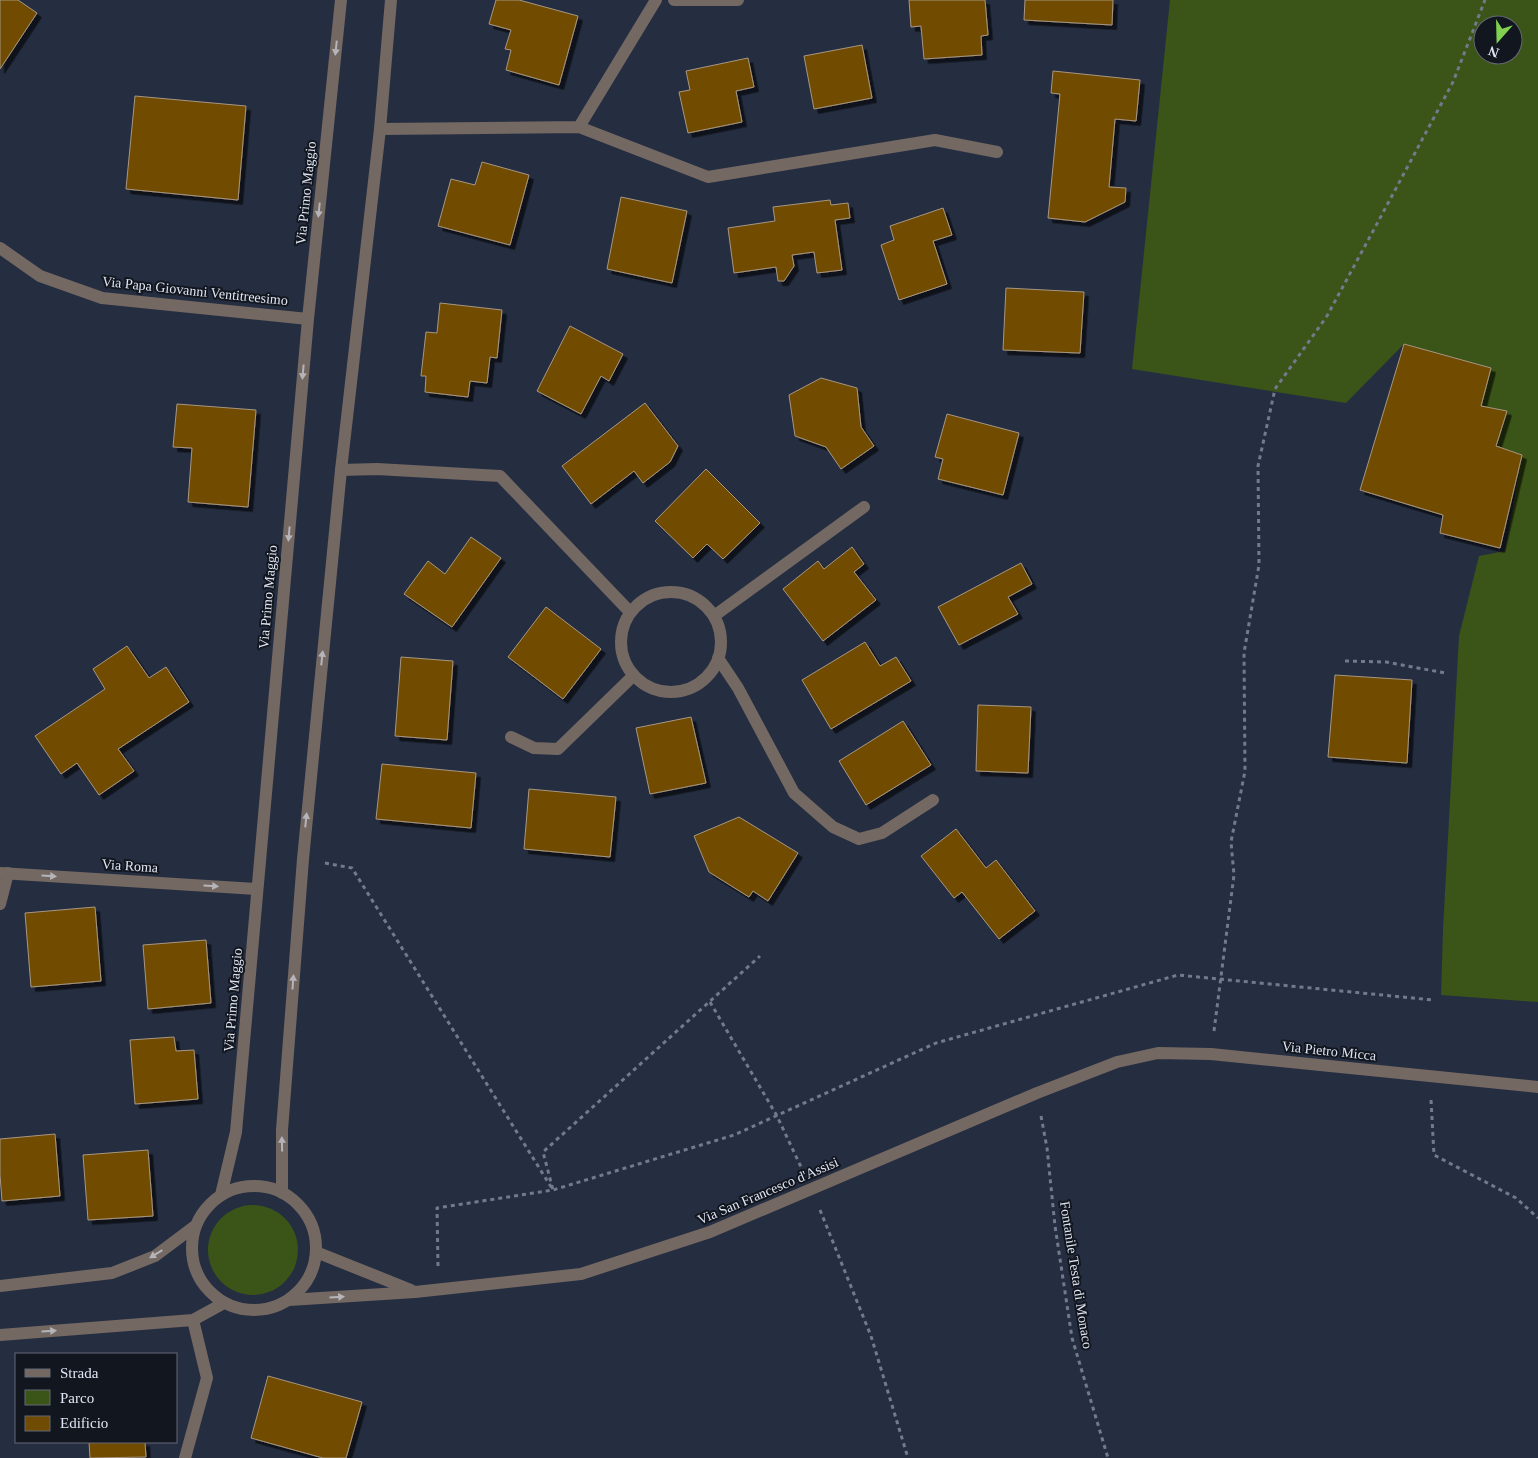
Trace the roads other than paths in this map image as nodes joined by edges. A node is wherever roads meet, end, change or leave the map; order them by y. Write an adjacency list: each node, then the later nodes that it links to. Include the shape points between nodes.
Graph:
1 (341, 0): 10 (street, Via Primo Maggio, one-way to 10)
2 (391, 0): 7 (street)
3 (656, 0): 6 (street)
4 (674, 0): 5 (street)
5 (738, 0)
6 (579, 127): 7 (street); 8 (street, via 708,177 935,140)
7 (380, 129): 11 (street)
8 (996, 152)
9 (0, 248): 10 (street, Via Papa Giovanni Ventitreesimo, via 40,276 102,298)
10 (308, 319): 20 (street, Via Primo Maggio, one-way to 20)
11 (341, 470): 13 (street, via 377,468 500,476); 24 (street, one-way to 11, via 282,1130 303,859)
12 (864, 507): 14 (street)
13 (630, 612): 14 (street, via 656,593 673,591 703,603); 16 (street, via 622,628 620,644 624,661)
14 (714, 616): 15 (street, via 721,644)
15 (718, 658): 16 (street, via 710,673 697,685 681,691 655,689); 18 (street, via 738,688 794,793 833,827 859,839 882,833)
16 (633, 676): 17 (street, via 558,749 534,748)
17 (512, 737)
18 (933, 800)
19 (4, 873): 20 (street, Via Roma, one-way to 20); 21 (street)
20 (257, 889): 25 (street, Via Primo Maggio, via 236,1132)
21 (0, 904)
22 (1118, 1062): 23 (street, Via Pietro Micca, via 1158,1053 1211,1054); 29 (street, Via San Francesco d'Assisi, via 1037,1093 710,1232 581,1274)
23 (1538, 1087)
24 (282, 1193): 25 (street, via 262,1186 241,1187); 27 (street, via 297,1203 308,1217 315,1234)
25 (220, 1195): 26 (street, via 205,1208)
26 (195, 1226): 28 (street, one-way to 28, via 155,1256 112,1273); 31 (street, via 191,1243 199,1278 210,1293)
27 (316, 1252): 29 (street, Via San Francesco d'Assisi); 30 (street, via 312,1271 303,1287)
28 (0, 1286)
29 (415, 1292): 30 (street, Via San Francesco d'Assisi, one-way to 29)
30 (288, 1300): 31 (street, via 273,1308 257,1310 240,1309)
31 (224, 1303): 32 (street)
32 (192, 1320): 33 (street, one-way to 32); 34 (street, via 207,1378)
33 (0, 1335)
34 (185, 1458)

